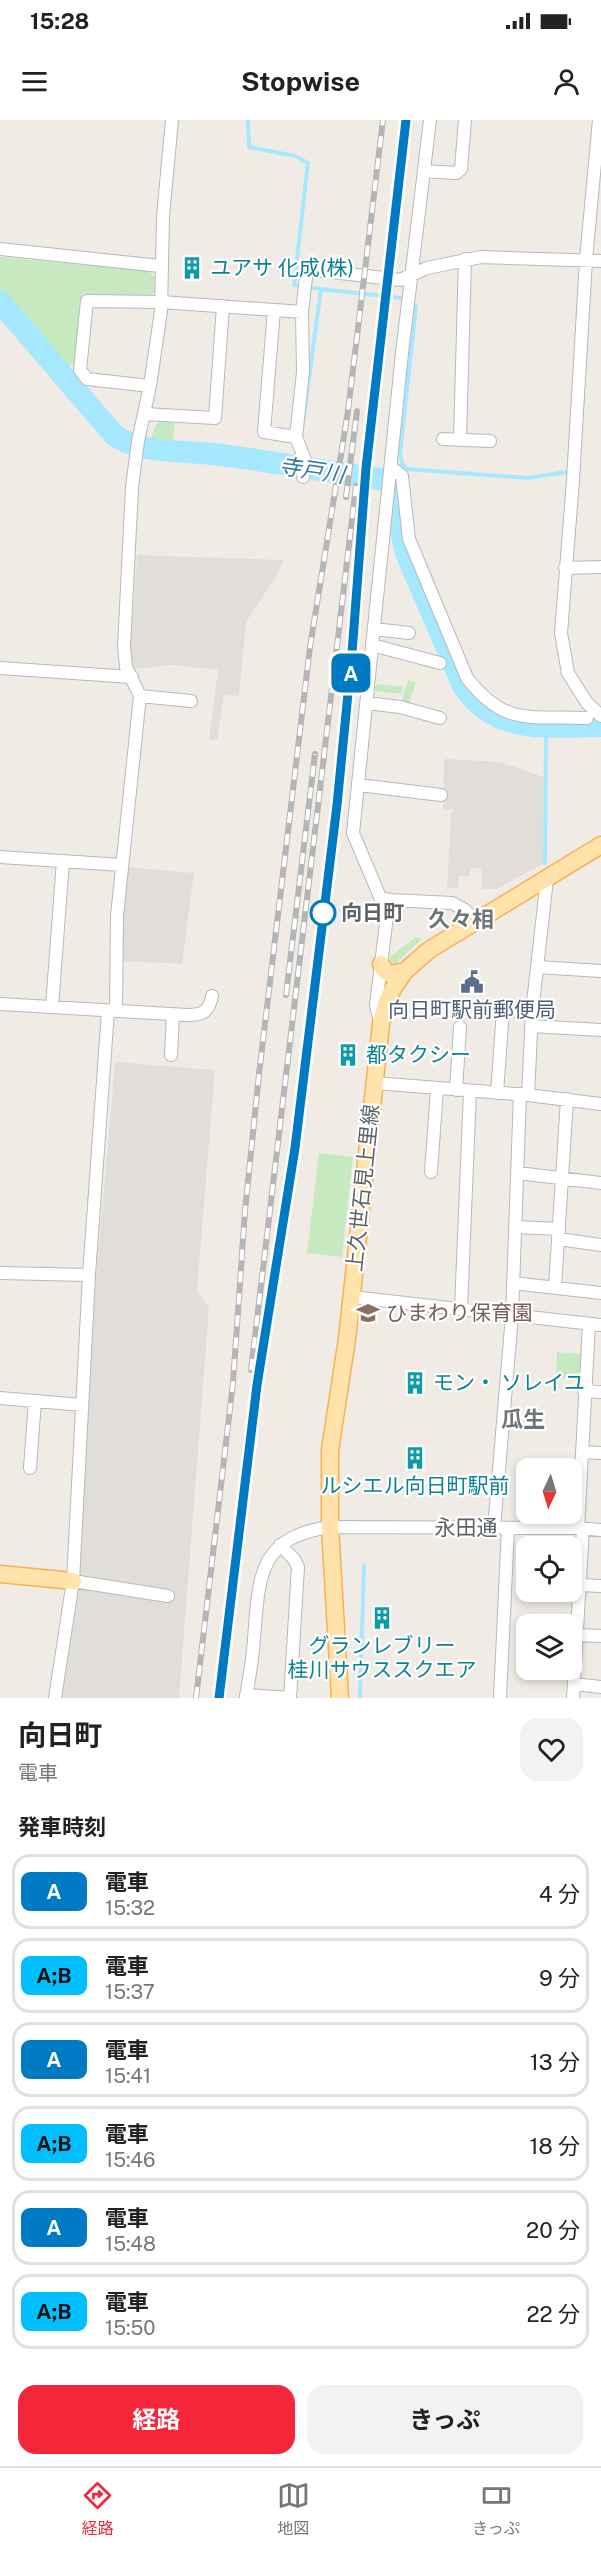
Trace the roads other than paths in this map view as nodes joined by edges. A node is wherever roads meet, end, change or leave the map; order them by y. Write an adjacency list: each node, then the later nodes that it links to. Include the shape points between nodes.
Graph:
1 (172, 120): 10 (street)
2 (430, 120): 5 (street)
3 (465, 120): 5 (street, via 461,169)
4 (599, 120): 8 (street)
5 (424, 171): 11 (street)
6 (0, 249): 10 (street)
7 (465, 259): 8 (street, via 497,256); 11 (street); 20 (street)
8 (586, 260): 9 (street); 25 (street)
9 (601, 261)
10 (160, 266): 12 (street)
11 (412, 274): 15 (street, via 400,280 307,269); 23 (street)
12 (161, 302): 13 (street); 16 (street); 16 (street, via 87,301 80,370 87,379)
13 (223, 306): 14 (street); 17 (street, via 215,418)
14 (274, 310): 15 (street); 18 (street, via 264,432)
15 (302, 312): 18 (street, via 303,372)
16 (150, 386): 17 (street)
17 (144, 414): 31 (street, via 132,487 124,647 126,667)
18 (296, 437): 22 (street)
19 (443, 439): 20 (street)
20 (460, 439): 21 (street)
21 (490, 441)
22 (304, 470)
23 (391, 473): 26 (street); 37 (street, via 402,476 409,539 467,678 478,692 511,715)
24 (601, 567): 25 (street)
25 (566, 568): 35 (street, via 561,633 565,664 574,686)
26 (374, 629): 27 (street); 28 (street)
27 (409, 633)
28 (372, 645): 29 (street); 34 (street)
29 (440, 663)
30 (0, 668): 31 (street)
31 (132, 677): 32 (street)
32 (140, 696): 33 (street); 43 (street)
33 (191, 701)
34 (367, 703): 36 (street); 38 (street)
35 (601, 716)
36 (440, 718)
37 (587, 718)
38 (359, 785): 39 (street); 45 (street, via 352,833 375,888 380,897)
39 (441, 795)
40 (601, 845): 44 (main road, 上久世石見上里線)
41 (0, 857): 42 (street)
42 (63, 861): 43 (street); 53 (street)
43 (122, 865): 54 (street)
44 (547, 879): 46 (main road, 上久世石見上里線); 48 (street)
45 (389, 900): 46 (street, via 452,903); 47 (street)
46 (476, 922): 49 (main road, 上久世石見上里線, via 429,950)
47 (381, 964): 49 (main road, via 390,974); 57 (street, via 376,1005)
48 (537, 967): 50 (street); 55 (street)
49 (405, 971): 57 (main road, 上久世石見上里線, via 386,1003)
50 (601, 971)
51 (212, 996): 56 (street, via 207,1011 201,1015)
52 (0, 1004): 53 (street)
53 (52, 1007): 54 (street)
54 (112, 1011): 56 (street); 78 (street)
55 (532, 1012): 58 (street); 66 (street, via 503,1010)
56 (173, 1015): 61 (street)
57 (381, 1024): 62 (main road, 上久世石見上里線)
58 (531, 1026): 60 (street); 67 (street)
59 (460, 1027): 64 (street)
60 (601, 1030)
61 (171, 1055)
62 (374, 1083): 63 (street); 82 (main road, 上久世石見上里線)
63 (437, 1089): 64 (street); 70 (street)
64 (456, 1090): 65 (street)
65 (470, 1091): 66 (street); 83 (street)
66 (497, 1093): 67 (street)
67 (524, 1094): 68 (street); 71 (street)
68 (567, 1099): 69 (street); 72 (street)
69 (601, 1104)
70 (431, 1172)
71 (518, 1173): 72 (street); 74 (street)
72 (562, 1178): 73 (street); 75 (street)
73 (601, 1183)
74 (516, 1227): 75 (street); 79 (street)
75 (559, 1234): 76 (street); 80 (street)
76 (601, 1245)
77 (0, 1273): 78 (street)
78 (89, 1275): 90 (street)
79 (513, 1283): 80 (street); 84 (street)
80 (555, 1287): 81 (street)
81 (601, 1293)
82 (352, 1297): 83 (street); 94 (main road, 上久世石見上里線, via 330,1450)
83 (461, 1309): 84 (street)
84 (512, 1316): 85 (street); 95 (street)
85 (595, 1325): 86 (street)
86 (585, 1391): 87 (street); 91 (street)
87 (601, 1392)
88 (0, 1398): 89 (street)
89 (34, 1401): 90 (street); 93 (street)
90 (82, 1405): 102 (street)
91 (582, 1452): 92 (street); 97 (street)
92 (601, 1453)
93 (30, 1468)
94 (330, 1527): 95 (street, 永田通); 100 (street, 永田通, via 296,1534); 114 (main road, 上久世石見上里線)
95 (494, 1528): 96 (street, 永田通)
96 (508, 1528): 97 (street, 永田通); 115 (street)
97 (581, 1528): 98 (street, 永田通); 99 (street)
98 (601, 1530)
99 (581, 1536)
100 (280, 1545): 111 (street, via 267,1564 258,1593); 113 (street, via 298,1567)
101 (0, 1574): 102 (main road)
102 (72, 1581): 105 (street); 112 (street)
103 (582, 1585): 104 (street)
104 (601, 1586)
105 (168, 1596)
106 (582, 1635): 107 (street)
107 (601, 1636)
108 (574, 1680): 109 (street)
109 (574, 1684): 110 (street); 116 (street)
110 (601, 1687)
111 (246, 1697): 113 (street)
112 (55, 1698)
113 (290, 1698)
114 (340, 1698)
115 (500, 1698)
116 (573, 1698)

